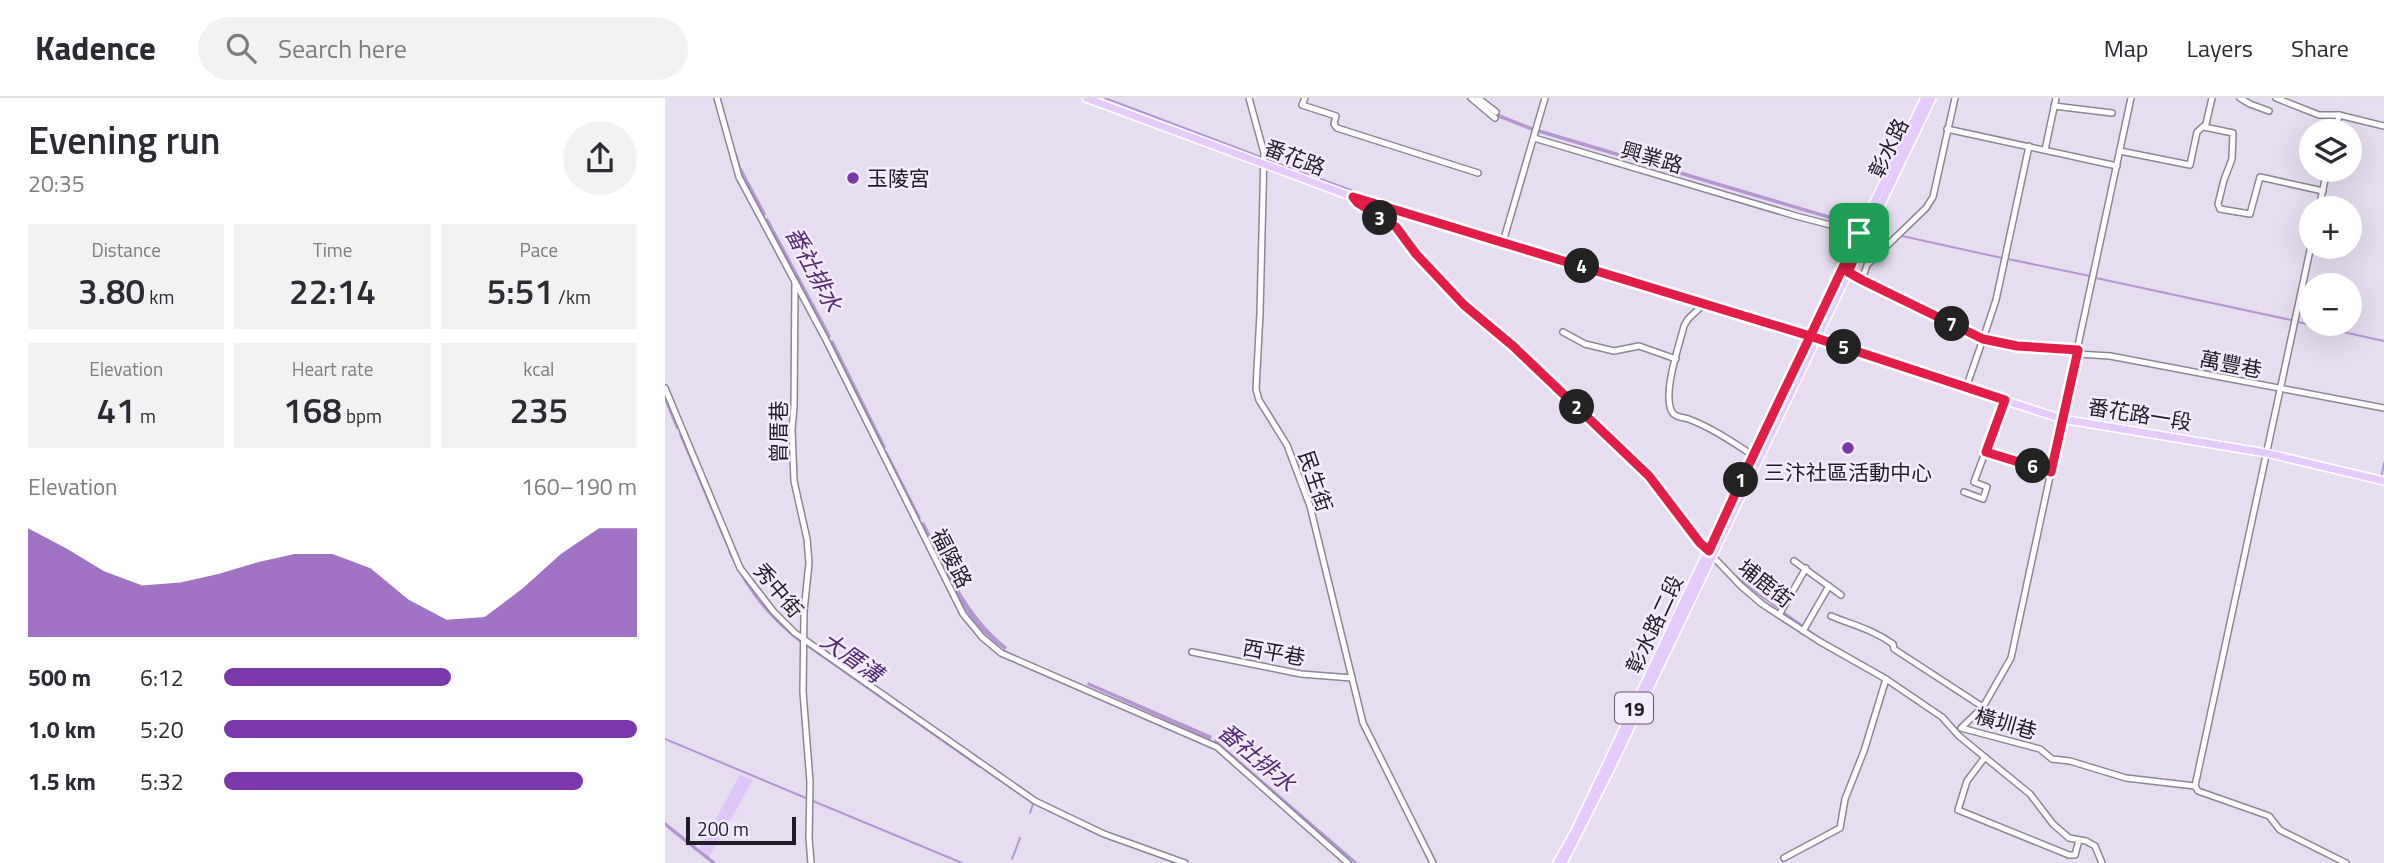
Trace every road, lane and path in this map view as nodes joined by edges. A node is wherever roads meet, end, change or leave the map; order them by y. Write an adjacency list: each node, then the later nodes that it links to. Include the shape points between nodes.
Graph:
1 (717, 98): 40 (street, 福陵路, via 739,177)
2 (1086, 98): 28 (main road, 番花路)
3 (1249, 98): 28 (street, 民生街)
4 (1305, 98): 30 (street, via 1303,106 1336,117 1333,124 1337,128)
5 (1471, 98): 6 (street, via 1495,115)
6 (1478, 98)
7 (1545, 98): 24 (street)
8 (1925, 98): 35 (main road, 彰水路 / 19)
9 (1932, 98): 35 (main road, 彰水路 / 19)
10 (1955, 98): 23 (street)
11 (2056, 98): 16 (street)
12 (2131, 98): 27 (street)
13 (2212, 98): 22 (street)
14 (2240, 98): 17 (street)
15 (2276, 98): 19 (street, via 2319,114)
16 (2054, 106): 18 (street); 26 (street)
17 (2269, 111)
18 (2112, 113)
19 (2339, 115): 20 (street); 21 (street)
20 (2338, 119)
21 (2384, 125)
22 (2204, 127): 27 (street, via 2197,132 2190,165); 32 (street, via 2233,133 2220,209 2250,214 2260,177)
23 (1947, 130): 25 (street); 39 (street, via 1933,197 1867,265)
24 (1534, 138): 35 (street, 興業路); 36 (street)
25 (2029, 146): 26 (street); 44 (street, via 1996,300)
26 (2045, 150): 29 (street)
27 (2120, 150): 29 (street)
28 (1263, 164): 34 (main road, 番花路); 69 (street, 民生街, via 1256,389 1287,445 1310,506)
29 (2117, 166): 45 (street)
30 (1478, 173)
31 (2325, 182): 32 (street)
32 (2323, 191): 33 (street)
33 (2322, 196)
34 (1353, 197): 36 (main road, 番花路); 59 (street, 埔鹿街, via 1396,227 1464,305 1649,476)
35 (1862, 233): 38 (main road, 彰水路 / 19); 43 (main road, 彰水路 / 19)
36 (1503, 242): 41 (main road, 番花路)
37 (2308, 259): 49 (street)
38 (1848, 272): 39 (street, 萬豐巷); 43 (main road, 彰水路 / 19)
39 (1862, 280): 44 (street, 萬豐巷)
40 (795, 281): 67 (street, 曾厝巷, via 794,481 808,545); 73 (street, 福陵路, via 974,628 1001,653)
41 (1705, 303): 43 (main road, 番花路); 46 (street, via 1688,319)
42 (1563, 332): 46 (street, via 1585,344 1614,351 1639,346)
43 (1813, 337): 48 (main road, 番花路一段); 55 (main road, 彰水路 / 19); 59 (main road, 彰水路 / 19)
44 (1983, 339): 45 (street, 萬豐巷); 48 (street)
45 (2077, 352): 49 (street, 萬豐巷); 52 (street, 橫圳巷)
46 (1676, 359): 55 (street, via 1668,391 1673,414 1721,434)
47 (665, 388): 67 (street, 秀中街, via 740,568)
48 (1966, 388): 50 (main road, 番花路一段)
49 (2280, 389): 51 (street, 萬豐巷); 54 (street)
50 (2005, 400): 52 (main road, 番花路一段); 53 (street)
51 (2384, 408)
52 (2062, 419): 54 (main road, 番花路一段); 56 (street, 橫圳巷)
53 (1986, 452): 56 (street); 58 (street, via 1974,482 1987,487 1983,499)
54 (2266, 453): 57 (main road, 番花路一段); 76 (street)
55 (1753, 456): 59 (main road, 彰水路 / 19)
56 (2051, 472): 71 (street, 橫圳巷, via 2011,659)
57 (2384, 481)
58 (1964, 492)
59 (1710, 553): 64 (street, 埔鹿街, via 1741,586); 75 (main road, 彰水路二段 / 19)
60 (1794, 561): 61 (street)
61 (1806, 568): 62 (street); 64 (street)
62 (1829, 586): 63 (street); 66 (street)
63 (1840, 594)
64 (1779, 615): 66 (street, 埔鹿街)
65 (1831, 616): 71 (street, via 1872,630 1913,663)
66 (1803, 631): 70 (street, 埔鹿街)
67 (803, 641): 79 (street, 秀中街); 80 (street, via 1035,801 1104,834)
68 (1192, 652): 69 (street, 西平巷, via 1300,674)
69 (1352, 678): 82 (street, 民生街, via 1371,742)
70 (1886, 679): 74 (street, 埔鹿街, via 1942,717); 78 (street, via 1845,799 1840,828)
71 (1983, 707): 76 (street, 橫圳巷, via 1961,728 2126,778)
72 (1214, 736): 73 (street)
73 (1211, 743): 81 (street, 福陵路)
74 (1985, 757): 77 (street, 埔鹿街, via 2030,794 2053,824 2069,838); 77 (street, via 1967,780 1958,810 2069,855 2075,855)
75 (1608, 769): 83 (main road, 彰水路二段 / 19); 84 (main road, 彰水路二段 / 19)
76 (2195, 786): 86 (street, 橫圳巷, via 2198,791 2269,816 2280,830)
77 (2079, 840): 85 (street, 埔鹿街, via 2095,846)
78 (1784, 858)
79 (811, 863)
80 (1185, 863)
81 (1347, 863)
82 (1433, 863)
83 (1556, 863)
84 (1563, 863)
85 (2102, 863)
86 (2346, 863)

